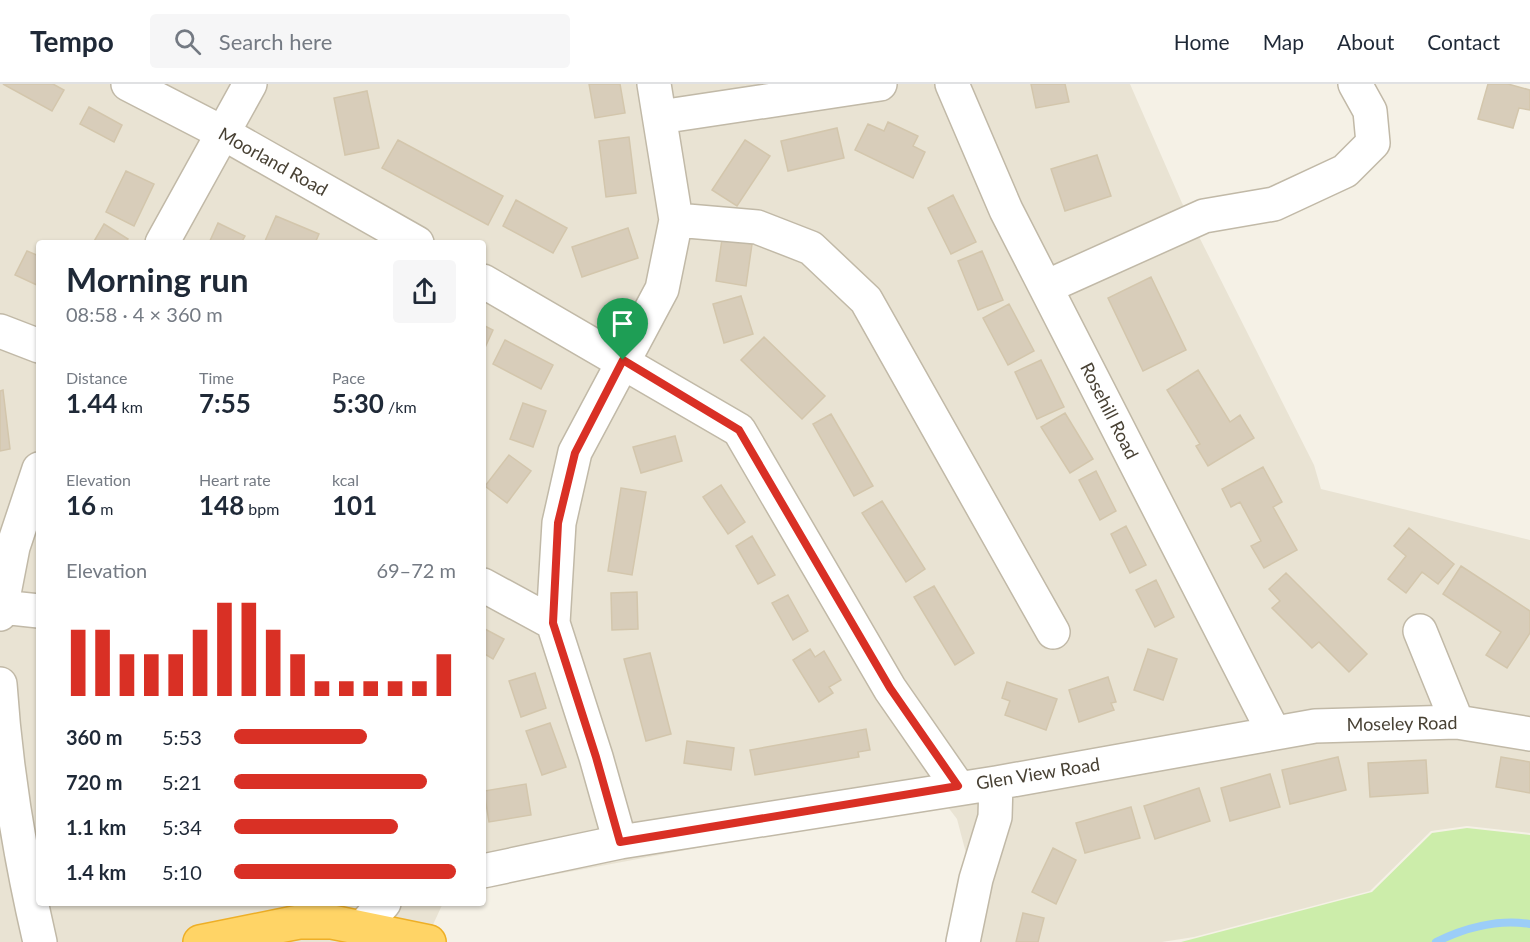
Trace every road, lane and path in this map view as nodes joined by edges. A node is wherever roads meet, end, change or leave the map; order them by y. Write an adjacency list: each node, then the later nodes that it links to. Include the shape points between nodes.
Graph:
1 (128, 84): 8 (street, Moorland Road)
2 (250, 84): 8 (street)
3 (654, 84): 7 (street)
4 (880, 84): 7 (street)
5 (952, 84): 13 (street, Rosehill Road, via 1006,210)
6 (1355, 84): 13 (street, via 1370,111 1373,143 1345,171 1274,204 1204,216)
7 (660, 117): 9 (street)
8 (223, 133): 10 (street); 11 (street, Moorland Road)
9 (676, 220): 16 (street, via 662,289); 22 (street, via 757,227 811,248 866,300)
10 (164, 240)
11 (412, 240)
12 (486, 282): 16 (street)
13 (1046, 287): 26 (street, Rosehill Road)
14 (0, 331): 15 (street)
15 (36, 345)
16 (623, 360): 21 (street, via 575,453 558,523); 29 (street, via 739,430 890,688)
17 (36, 478): 19 (street, via 13,547)
18 (486, 587): 21 (street)
19 (1, 610): 20 (street)
20 (36, 611)
21 (553, 623): 30 (street)
22 (1053, 632)
23 (1420, 632): 25 (street)
24 (0, 684): 34 (street, via 4,747 23,868)
25 (1457, 722): 26 (street, Moseley Road, via 1315,726); 27 (street, Moseley Road)
26 (1274, 733): 28 (street, Glen View Road)
27 (1530, 734)
28 (996, 783): 29 (street, Glen View Road); 36 (street, via 995,817 976,879)
29 (958, 786): 30 (street, Glen View Road)
30 (620, 842): 31 (street, Glen View Road)
31 (486, 870)
32 (374, 915): 33 (highway); 35 (highway, via 332,922 299,922)
33 (420, 940)
34 (40, 942)
35 (200, 942)
36 (963, 942)

